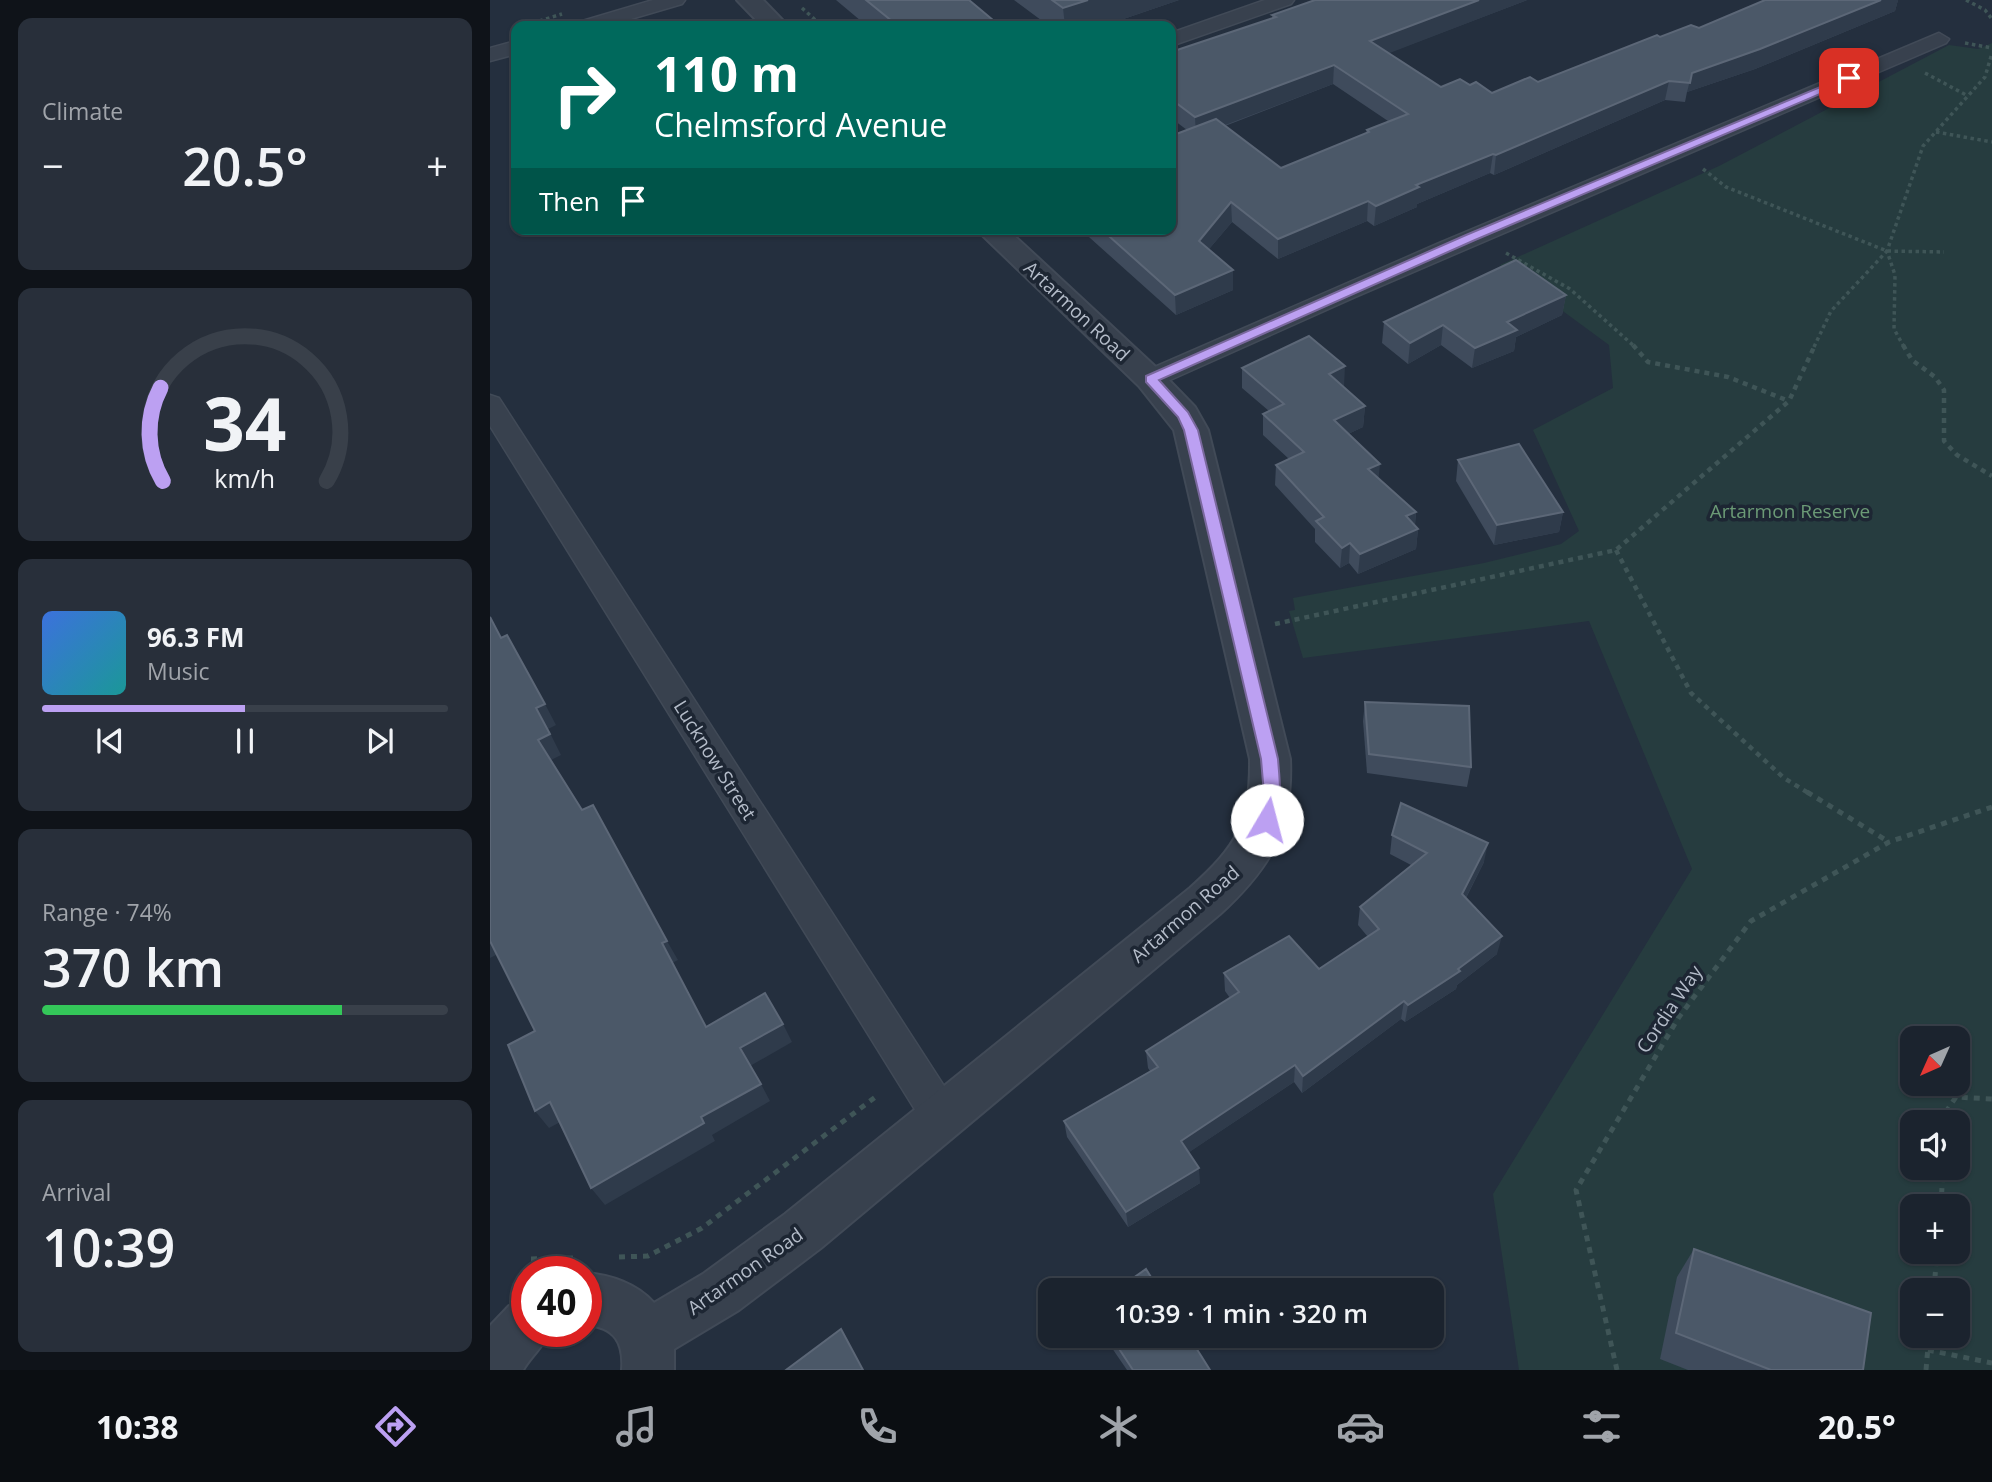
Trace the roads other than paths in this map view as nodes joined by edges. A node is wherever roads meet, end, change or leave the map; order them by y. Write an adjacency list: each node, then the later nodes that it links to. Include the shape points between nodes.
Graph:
1 (675, 0): 5 (street)
2 (749, 0): 6 (street)
3 (1284, 0): 4 (street)
4 (1251, 5): 7 (street)
5 (603, 21)
6 (771, 21)
7 (1176, 38)
8 (1939, 38): 12 (street)
9 (511, 49): 10 (street)
10 (490, 55)
11 (996, 235): 12 (street, Artarmon Road)
12 (1150, 379): 14 (street, Artarmon Road, via 1184,415 1191,430 1270,759 1272,794 1267,820 1253,851 1214,893)
13 (490, 404): 14 (street, Lucknow Street)
14 (941, 1116): 16 (street, Artarmon Road)
15 (602, 1298): 16 (street, via 636,1318)
16 (647, 1354)

